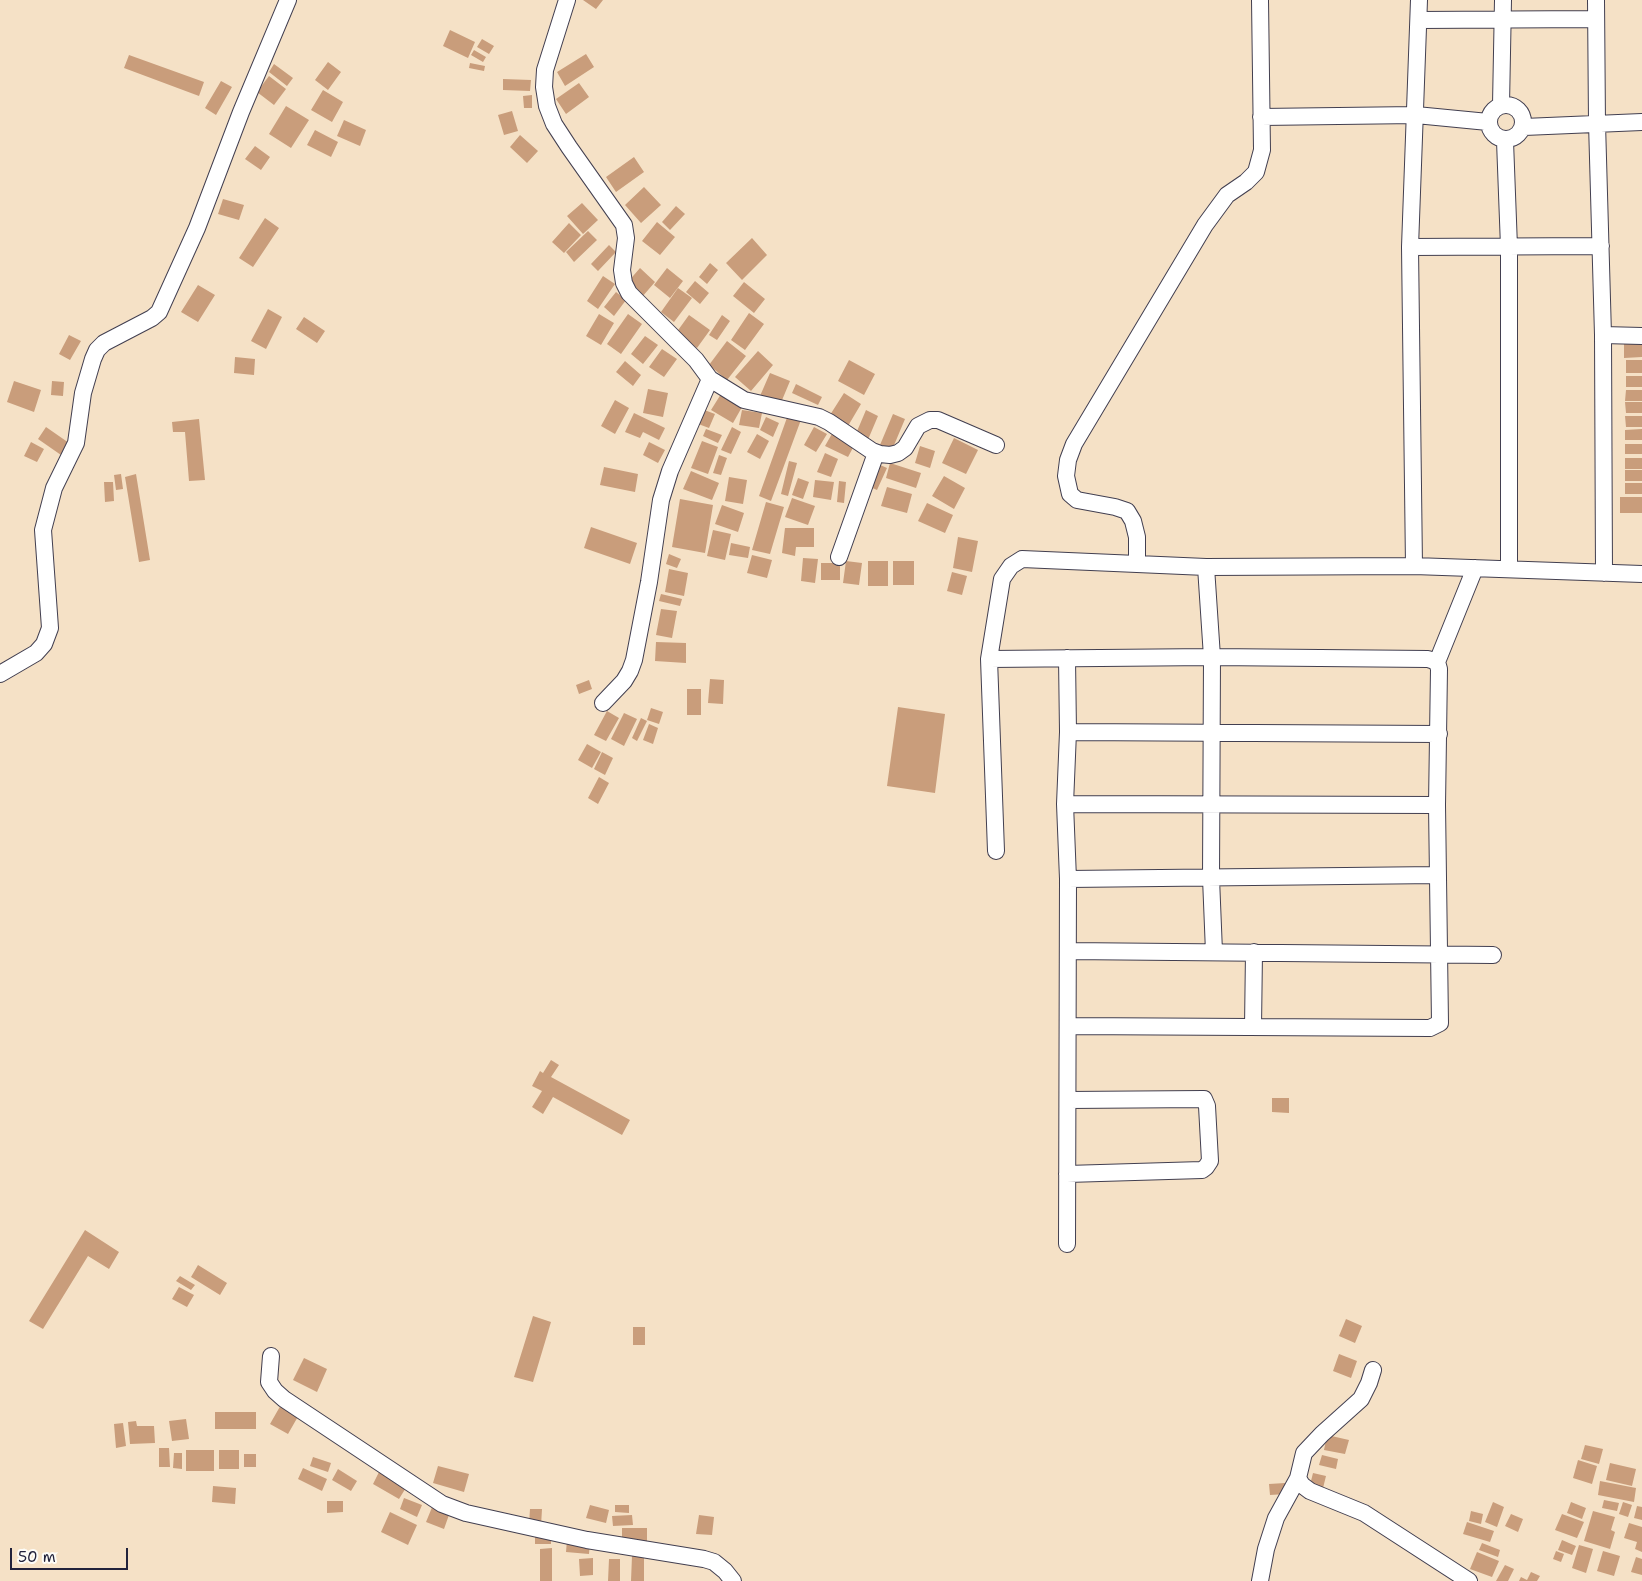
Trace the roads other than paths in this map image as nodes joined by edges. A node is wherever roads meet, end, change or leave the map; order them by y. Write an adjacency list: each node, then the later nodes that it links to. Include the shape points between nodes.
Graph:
1 (288, 0): 38 (street, via 197,228 159,312 104,343 93,359 83,393 76,443 54,488 43,530 50,628 44,644 36,652)
2 (567, 0): 23 (street, via 545,70 547,106 554,124 624,225 626,238 622,270 629,294 696,360)
3 (1260, 0): 12 (street)
4 (1419, 0): 8 (street)
5 (1503, 0): 9 (street)
6 (1596, 0): 7 (street)
7 (1596, 19): 9 (street); 15 (street)
8 (1420, 20): 9 (street); 11 (street)
9 (1502, 20): 10 (street)
10 (1501, 105): 13 (street, via 1492,111); 16 (street, via 1513,106 1522,115)
11 (1416, 115): 12 (street); 13 (street); 20 (street)
12 (1261, 117): 27 (street, via 1262,150 1256,172 1227,195 1205,225 1074,444 1068,460 1066,476 1070,494 1078,500 1127,512 1133,521 1137,537)
13 (1488, 122): 17 (street, via 1493,135)
14 (1642, 122): 15 (street)
15 (1596, 123): 16 (street); 18 (street)
16 (1524, 127): 17 (street, via 1517,137)
17 (1505, 141): 19 (street)
18 (1600, 246): 19 (street); 21 (street)
19 (1509, 247): 20 (street); 31 (street)
20 (1410, 248): 28 (street)
21 (1603, 335): 22 (street); 32 (street)
22 (1642, 336)
23 (710, 379): 25 (street, via 744,400 819,417); 39 (street, via 670,471 661,500 651,575 634,660 624,681)
24 (996, 445): 25 (street, via 938,420 930,420 918,426 906,448 898,453)
25 (876, 453): 26 (street)
26 (839, 557)
27 (1137, 564): 29 (street); 36 (street, via 1022,560 1011,566 1002,579)
28 (1414, 566): 29 (street); 30 (street)
29 (1206, 567): 34 (street)
30 (1475, 568): 31 (street); 37 (street)
31 (1509, 569): 32 (street)
32 (1604, 573): 33 (street)
33 (1642, 574)
34 (1212, 657): 35 (street); 37 (street, via 1428,659); 41 (street)
35 (1068, 658): 36 (street); 40 (street)
36 (989, 659): 46 (street)
37 (1437, 662): 42 (street)
38 (0, 674)
39 (603, 703)
40 (1068, 732): 41 (street); 44 (street)
41 (1211, 732): 42 (street); 43 (street)
42 (1439, 734): 45 (street)
43 (1212, 803): 44 (street); 45 (street); 48 (street)
44 (1065, 804): 49 (street)
45 (1437, 805): 47 (street)
46 (996, 851)
47 (1438, 875): 48 (street); 53 (street)
48 (1211, 878): 49 (street); 51 (street)
49 (1068, 879): 50 (street)
50 (1068, 951): 51 (street); 55 (street)
51 (1214, 952): 52 (street)
52 (1254, 952): 53 (street); 56 (street)
53 (1439, 954): 54 (street); 56 (street, via 1440,1023 1430,1028)
54 (1493, 955)
55 (1068, 1026): 56 (street); 57 (street)
56 (1253, 1027)
57 (1068, 1100): 58 (street); 58 (street, via 1204,1099 1210,1160 1202,1170)
58 (1067, 1174): 59 (street)
59 (1067, 1244)
60 (271, 1356): 63 (street, via 269,1382 284,1400 442,1504 466,1513 587,1540 714,1562)
61 (1373, 1370): 62 (street, via 1361,1399 1304,1453)
62 (1298, 1478): 64 (street, via 1276,1518); 65 (street, via 1310,1491 1364,1513)
63 (733, 1581)
64 (1260, 1581)
65 (1469, 1581)

